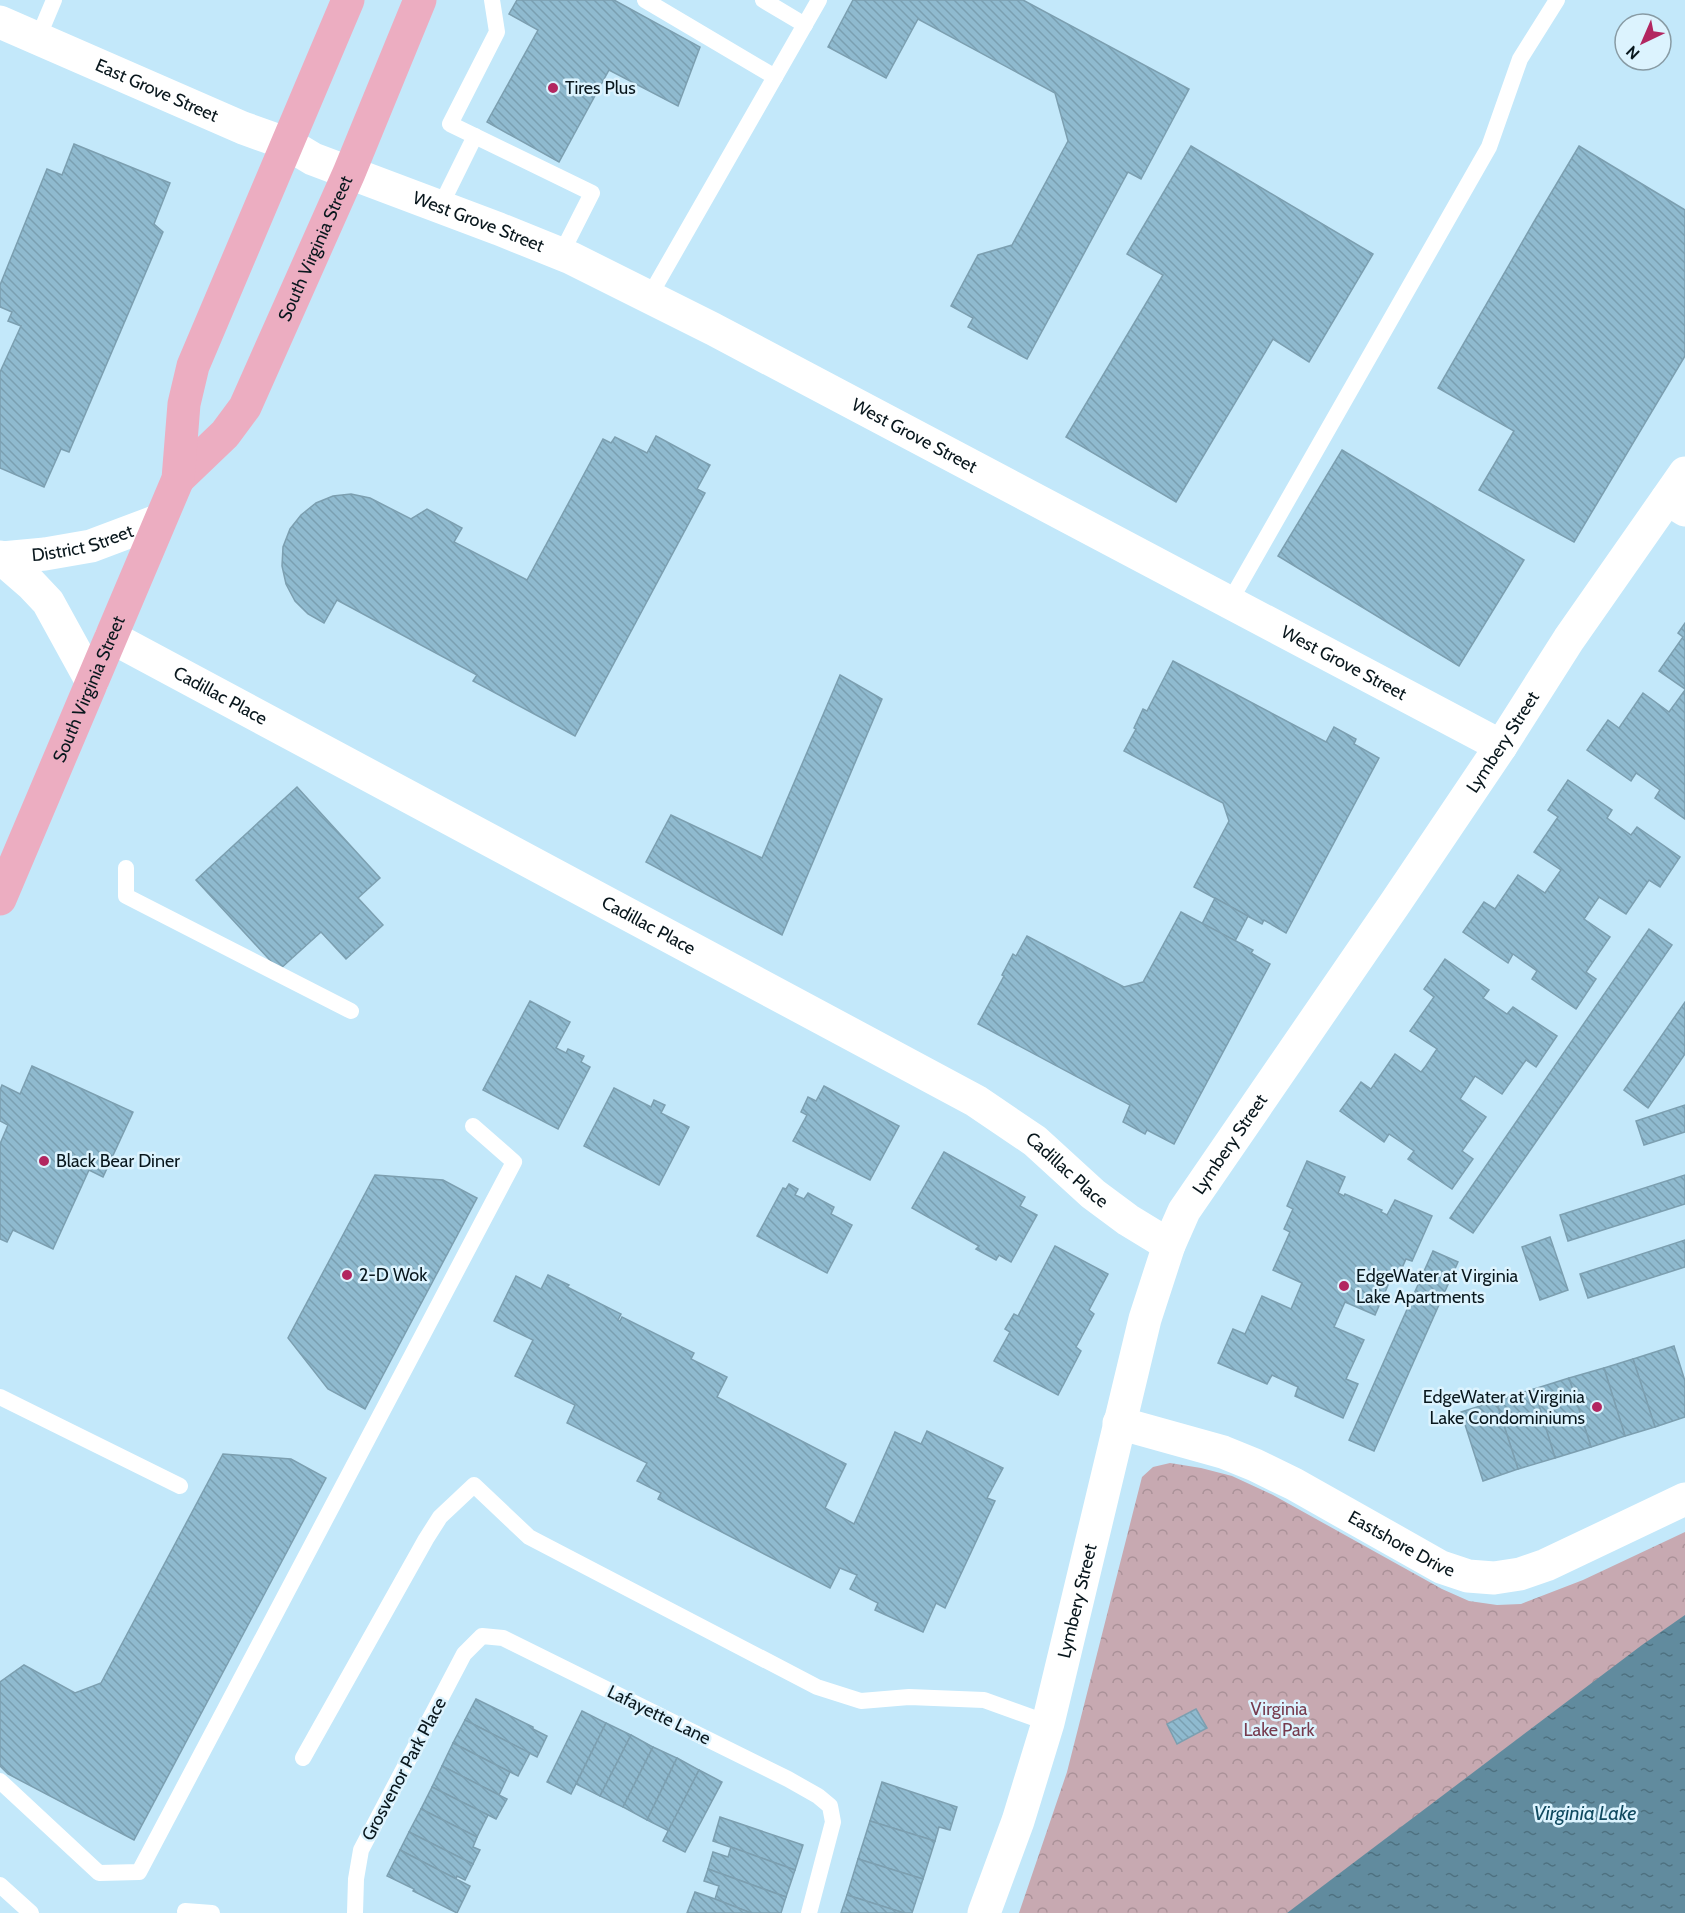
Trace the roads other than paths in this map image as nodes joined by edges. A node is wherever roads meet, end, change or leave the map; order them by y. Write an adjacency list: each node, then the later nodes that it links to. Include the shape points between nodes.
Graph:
1 (54, 0): 11 (lane)
2 (348, 0): 14 (main road, South Virginia Street)
3 (420, 0): 15 (main road, South Virginia Street)
4 (492, 0): 13 (lane, via 496,32 450,124)
5 (645, 0): 12 (lane)
6 (763, 0): 9 (lane)
7 (819, 0): 9 (lane)
8 (1557, 0): 23 (lane, via 1520,59 1489,147)
9 (807, 14): 12 (lane)
10 (0, 22): 11 (street, East Grove Street)
11 (38, 38): 14 (street, East Grove Street)
12 (775, 77): 18 (lane)
13 (475, 136): 16 (lane); 17 (lane, via 592,193)
14 (301, 151): 15 (street, West Grove Street); 19 (main road, South Virginia Street, via 194,366 184,404)
15 (349, 173): 16 (street, West Grove Street); 19 (main road, South Virginia Street, via 245,407 225,434)
16 (440, 207): 17 (street, West Grove Street)
17 (561, 254): 18 (street, West Grove Street)
18 (649, 297): 23 (street, West Grove Street)
19 (178, 479): 21 (main road, South Virginia Street)
20 (1679, 494): 26 (street, Lymbery Street, via 1569,639)
21 (160, 520): 22 (street, District Street, via 91,546); 24 (main road, South Virginia Street)
22 (1, 557): 25 (street, District Street, via 48,602)
23 (1229, 603): 26 (street, West Grove Street)
24 (111, 637): 25 (main road, South Virginia Street); 31 (street, Cadillac Place, via 976,1101 1035,1141 1093,1194)
25 (92, 682): 28 (main road, South Virginia Street)
26 (1501, 746): 31 (street, Lymbery Street, via 1184,1211)
27 (126, 868): 29 (lane, via 126,896)
28 (0, 899)
29 (351, 1011)
30 (473, 1126): 39 (lane, via 514,1162 139,1872 99,1873)
31 (1169, 1245): 33 (street, Lymbery Street, via 1145,1318)
32 (0, 1397): 34 (lane)
33 (1119, 1423): 35 (street, Eastshore Drive, via 1255,1465 1441,1567 1468,1576 1494,1578 1546,1565); 37 (street, Lymbery Street)
34 (180, 1486)
35 (1685, 1499)
36 (482, 1636): 44 (lane, Grosvenor Park Place, via 464,1654 361,1850); 45 (lane, Lafayette Lane, via 503,1638 788,1779 830,1806 833,1822)
37 (1048, 1723): 38 (lane, via 984,1700 909,1697 861,1701 817,1687 529,1537 474,1485 440,1517 426,1539); 46 (street, Lymbery Street)
38 (303, 1758)
39 (0, 1781)
40 (0, 1885): 42 (lane)
41 (185, 1911): 43 (lane)
42 (31, 1913)
43 (212, 1913)
44 (355, 1913)
45 (809, 1913)
46 (984, 1913)

